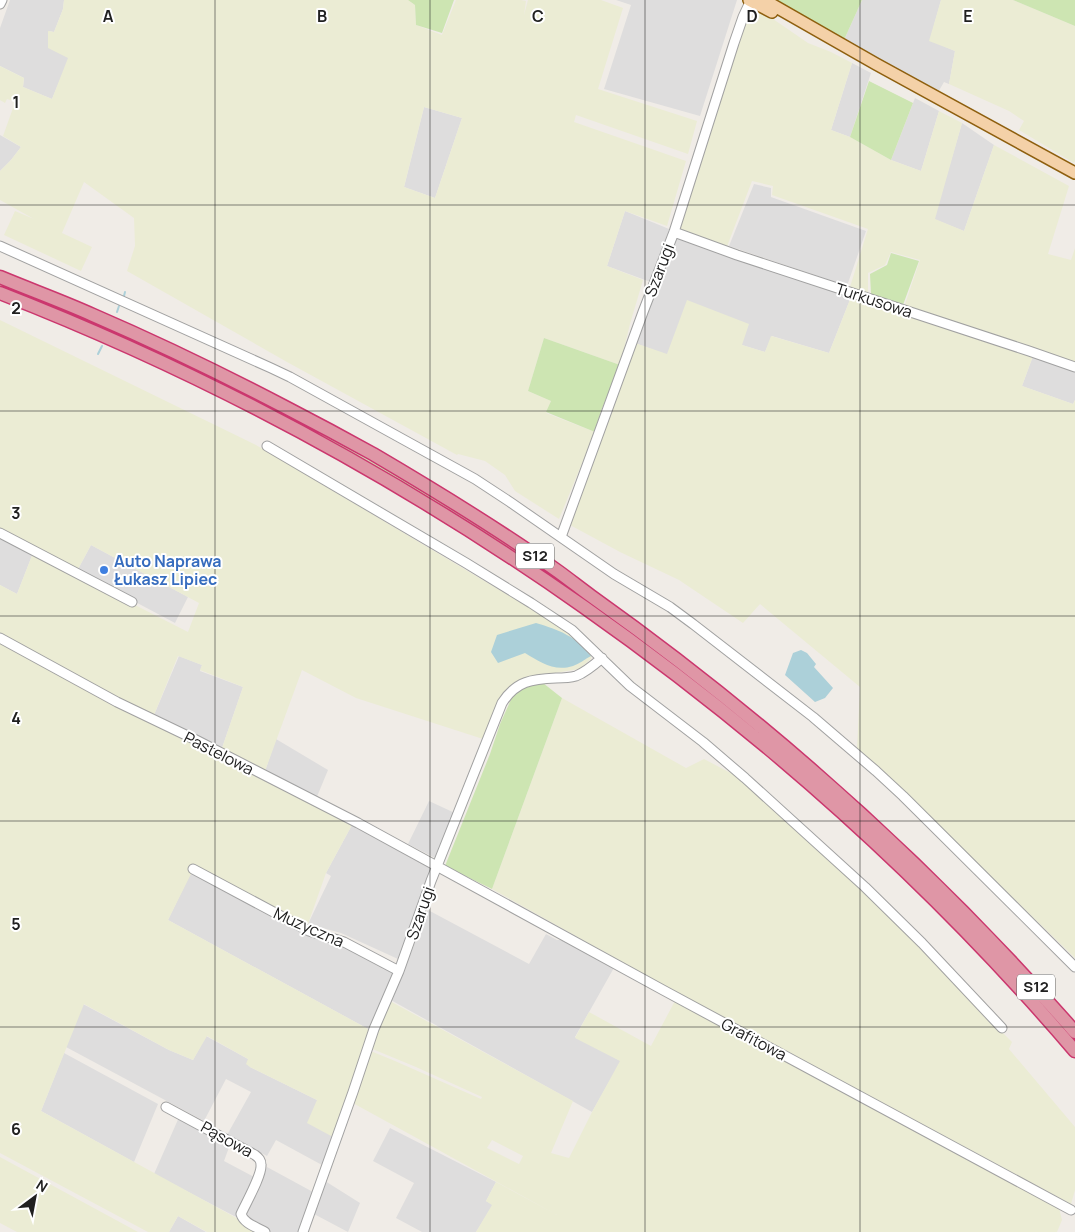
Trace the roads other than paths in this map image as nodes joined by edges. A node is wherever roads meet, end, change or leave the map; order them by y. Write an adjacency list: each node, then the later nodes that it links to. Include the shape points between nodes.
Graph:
1 (2, 0): 4 (street)
2 (750, 0): 5 (main road, via 835,46); 7 (street, Szarugi)
3 (764, 0): 5 (main road)
4 (0, 4)
5 (876, 64): 6 (main road)
6 (1075, 173)
7 (674, 232): 11 (street, Turkusowa); 14 (street, Szarugi)
8 (0, 246): 14 (street, via 290,377 475,480)
9 (0, 277): 23 (highway, S12, via 133,332 334,432 470,513 560,572 718,691 852,804 957,905)
10 (0, 293): 24 (highway, S12, via 135,350 288,426 415,497 552,585 690,686 818,792 944,911)
11 (1075, 367)
12 (267, 446): 17 (street, via 538,608 572,630)
13 (0, 533): 15 (street)
14 (561, 537): 20 (street, via 670,607 813,717 903,796)
15 (132, 602)
16 (0, 638): 18 (street, Pastelowa, via 117,702 358,823)
17 (602, 658): 18 (street, Szarugi, via 574,676 523,682 507,695); 22 (street, via 630,686 745,778 858,881)
18 (438, 867): 21 (street, Szarugi); 26 (street, Grafitowa)
19 (193, 869): 21 (street, Muzyczna, via 309,931 344,942)
20 (1075, 967)
21 (400, 971): 28 (street, Szarugi, via 374,1029)
22 (1002, 1028)
23 (1075, 1032)
24 (1075, 1052)
25 (166, 1106): 27 (street, Pąsowa, via 260,1159 261,1169 241,1214 242,1219)
26 (1071, 1210)
27 (265, 1232)
28 (303, 1232)

